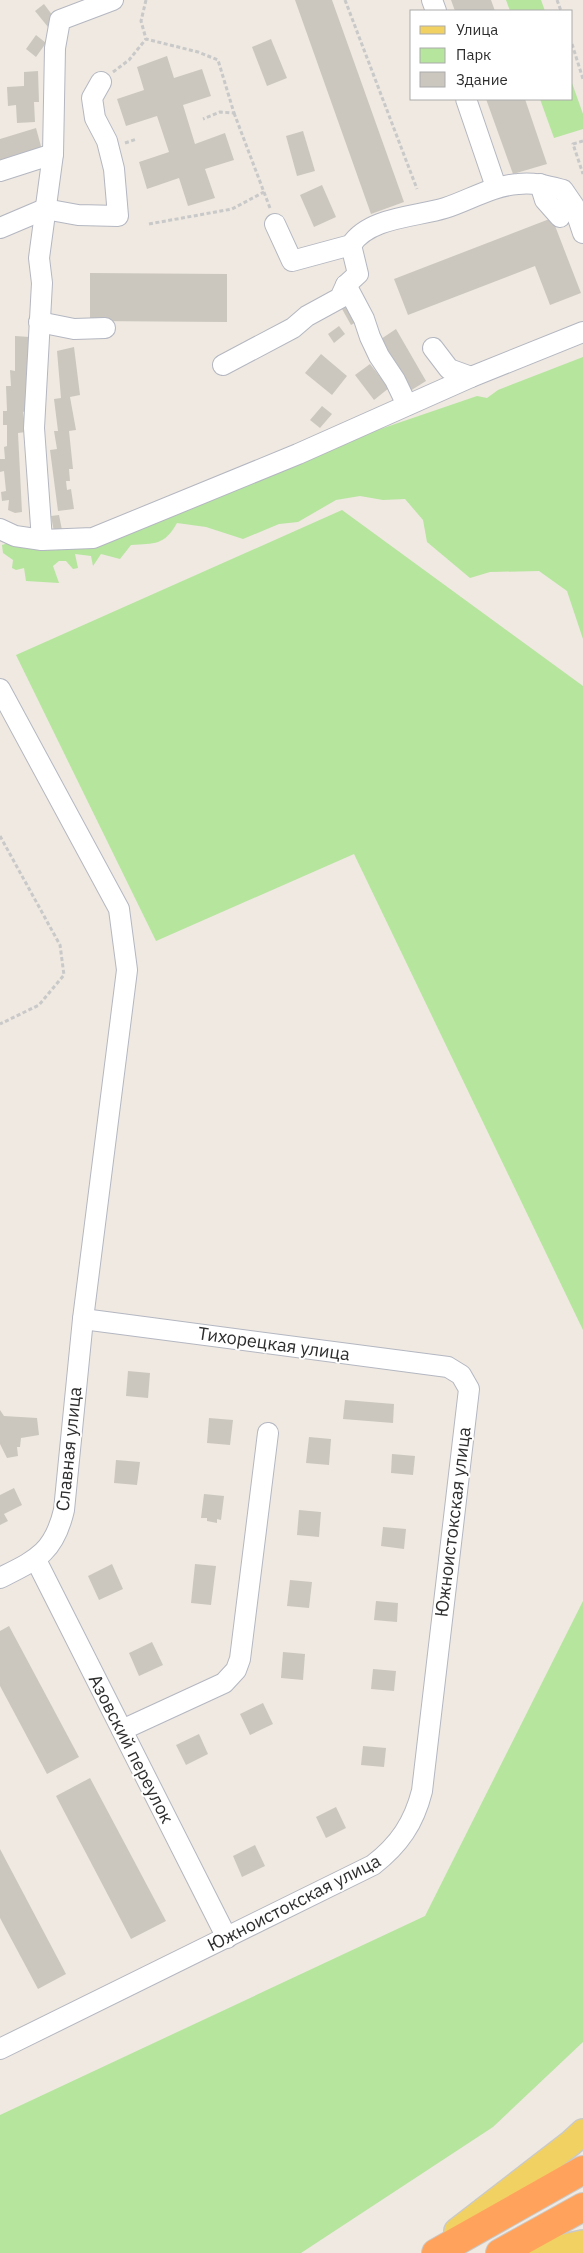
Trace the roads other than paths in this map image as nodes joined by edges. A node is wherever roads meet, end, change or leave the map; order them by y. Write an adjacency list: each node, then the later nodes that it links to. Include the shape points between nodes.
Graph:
1 (113, 0): 4 (street, via 60,20 55,48)
2 (101, 82): 8 (street, via 92,98 95,118 107,141 114,169 118,216 78,215)
3 (466, 100): 7 (street)
4 (52, 154): 5 (street); 8 (street)
5 (0, 171)
6 (540, 184): 7 (street); 9 (street, via 545,200); 12 (street, via 563,190 574,206)
7 (496, 186): 13 (street, via 446,208 382,223 358,234)
8 (45, 209): 11 (street); 15 (street, via 39,258 42,283)
9 (560, 217)
10 (275, 224): 13 (street, via 292,261)
11 (0, 228)
12 (583, 232)
13 (351, 244): 14 (street, via 358,274)
14 (346, 285): 19 (street, via 340,298 307,316 293,328); 21 (street, via 379,356)
15 (39, 322): 16 (street, via 74,329); 23 (street, via 34,428)
16 (105, 328)
17 (583, 332): 20 (street)
18 (434, 348): 20 (street, via 449,369)
19 (223, 365)
20 (471, 377): 21 (street)
21 (408, 405): 23 (street, via 94,538)
22 (0, 529): 23 (street, via 15,536)
23 (42, 540)
24 (0, 690): 25 (street, Славная улица, via 119,909 127,970)
25 (83, 1319): 26 (street, Тихорецкая улица, via 448,1367); 28 (street, Славная улица, via 64,1510 57,1533)
26 (462, 1375): 31 (street, Южноистокская улица, via 468,1389 418,1807 401,1840 373,1865)
27 (268, 1433): 30 (street, via 236,1670 224,1683)
28 (36, 1560): 29 (street, Славная улица); 30 (street, Азовский переулок)
29 (0, 1578)
30 (122, 1730): 31 (street, Азовский переулок)
31 (227, 1938): 32 (street, Южноистокская улица)
32 (0, 2048)
33 (583, 2132): 37 (main road)
34 (583, 2170): 38 (highway)
35 (583, 2207): 39 (highway)
36 (583, 2243): 40 (main road)
37 (428, 2253)
38 (436, 2253)
39 (500, 2253)
40 (538, 2253)

